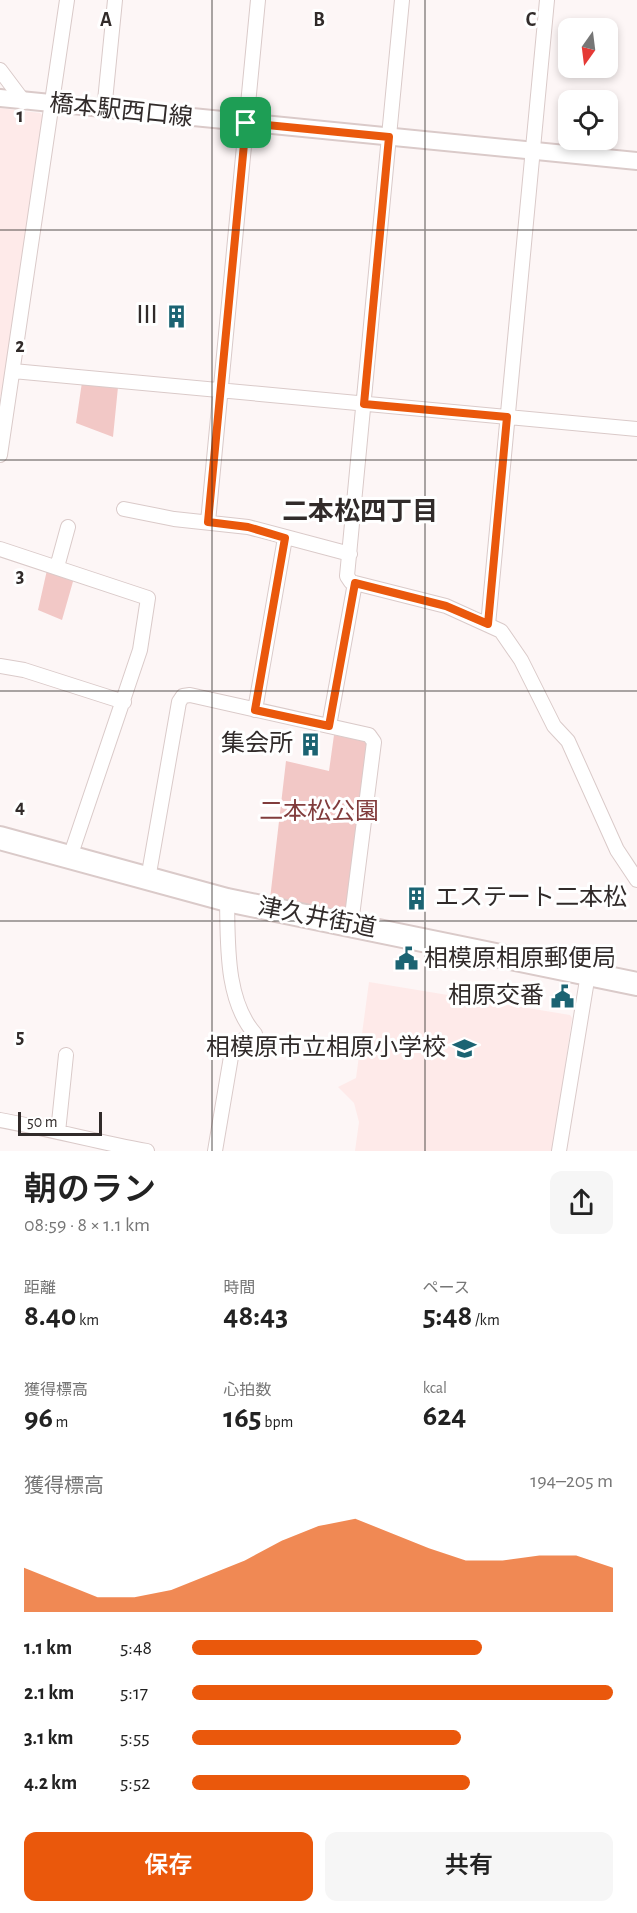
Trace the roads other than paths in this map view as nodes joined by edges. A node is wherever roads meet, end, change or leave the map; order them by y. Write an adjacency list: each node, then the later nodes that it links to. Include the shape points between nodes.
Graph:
1 (67, 0): 9 (street)
2 (115, 0): 10 (street)
3 (258, 0): 11 (street)
4 (402, 0): 12 (street)
5 (547, 0): 13 (street)
6 (0, 70): 8 (street)
7 (0, 98): 8 (street, 橋本駅西口線)
8 (24, 102): 9 (street, 橋本駅西口線)
9 (52, 105): 10 (street, 橋本駅西口線); 15 (street)
10 (104, 111): 11 (street, 橋本駅西口線)
11 (246, 123): 12 (street, 橋本駅西口線); 16 (street)
12 (389, 137): 13 (street, 橋本駅西口線); 17 (street)
13 (533, 151): 14 (street, 橋本駅西口線); 18 (street)
14 (637, 161)
15 (13, 371): 16 (street); 20 (street)
16 (221, 391): 17 (street); 22 (street)
17 (364, 404): 18 (street); 26 (street)
18 (507, 417): 19 (street); 29 (street)
19 (637, 429)
20 (0, 455)
21 (124, 509): 22 (street)
22 (208, 522): 24 (street, via 248,527)
23 (68, 527): 27 (street)
24 (285, 538): 26 (street); 32 (street)
25 (0, 549): 27 (street)
26 (350, 555): 28 (street, via 347,576)
27 (57, 567): 31 (street, via 148,598 140,650)
28 (355, 583): 29 (street, via 446,606); 33 (street)
29 (488, 624): 37 (street, via 501,631 521,660 554,726 568,741 616,850)
30 (0, 666): 31 (street)
31 (124, 702): 35 (street)
32 (255, 710): 33 (street); 36 (street, via 190,694 180,699)
33 (329, 726): 39 (street, via 369,735 374,742)
34 (0, 838): 35 (highway, 津久井街道)
35 (70, 857): 36 (highway, 津久井街道)
36 (148, 879): 38 (highway, 津久井街道)
37 (637, 880)
38 (227, 900): 39 (highway, 津久井街道); 47 (street, via 228,966 244,1018 255,1034 233,1045)
39 (351, 924): 40 (highway, 津久井街道)
40 (588, 974): 41 (highway, 津久井街道); 48 (street)
41 (637, 984)
42 (66, 1055): 44 (street)
43 (0, 1120): 44 (street)
44 (58, 1132): 45 (street)
45 (80, 1145): 46 (street)
46 (147, 1151)
47 (215, 1151)
48 (559, 1151)

